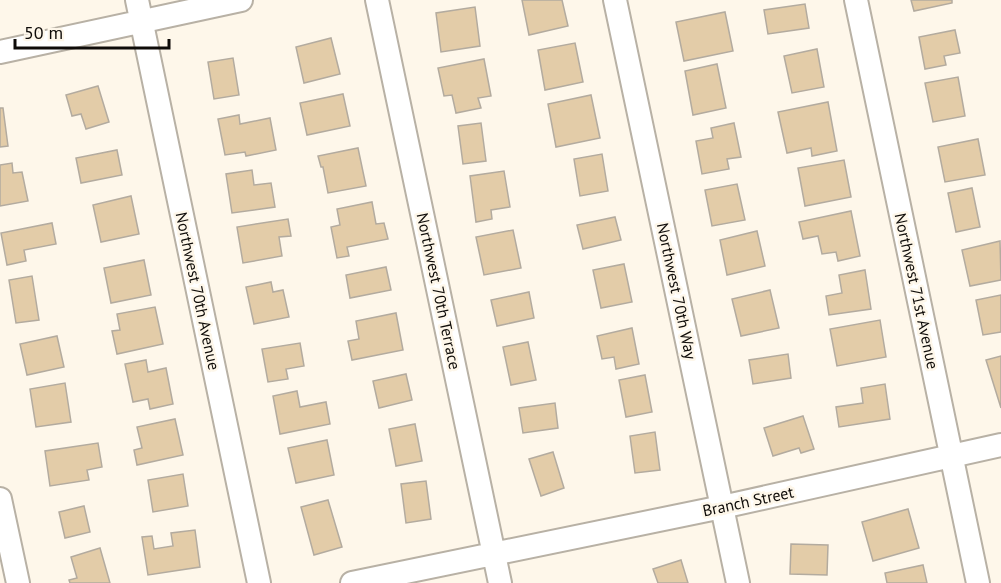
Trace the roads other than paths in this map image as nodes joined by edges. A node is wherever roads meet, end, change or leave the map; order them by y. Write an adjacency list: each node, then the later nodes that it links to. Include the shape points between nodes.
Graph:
1 (242, 0): 5 (street)
2 (377, 0): 11 (street, Northwest 70th Terrace)
3 (615, 0): 10 (street, Northwest 70th Way)
4 (855, 0): 8 (street, Northwest 71st Avenue)
5 (139, 11): 6 (street); 13 (street, Northwest 70th Avenue)
6 (0, 52)
7 (1001, 446): 8 (street, Branch Street)
8 (951, 456): 10 (street, Branch Street); 17 (street, Northwest 71st Avenue)
9 (0, 499): 12 (street)
10 (722, 507): 11 (street, Branch Street); 16 (street, Northwest 70th Way)
11 (494, 553): 14 (street, Branch Street); 15 (street, Northwest 70th Terrace)
12 (18, 583)
13 (259, 583)
14 (352, 583)
15 (500, 583)
16 (738, 583)
17 (978, 583)

